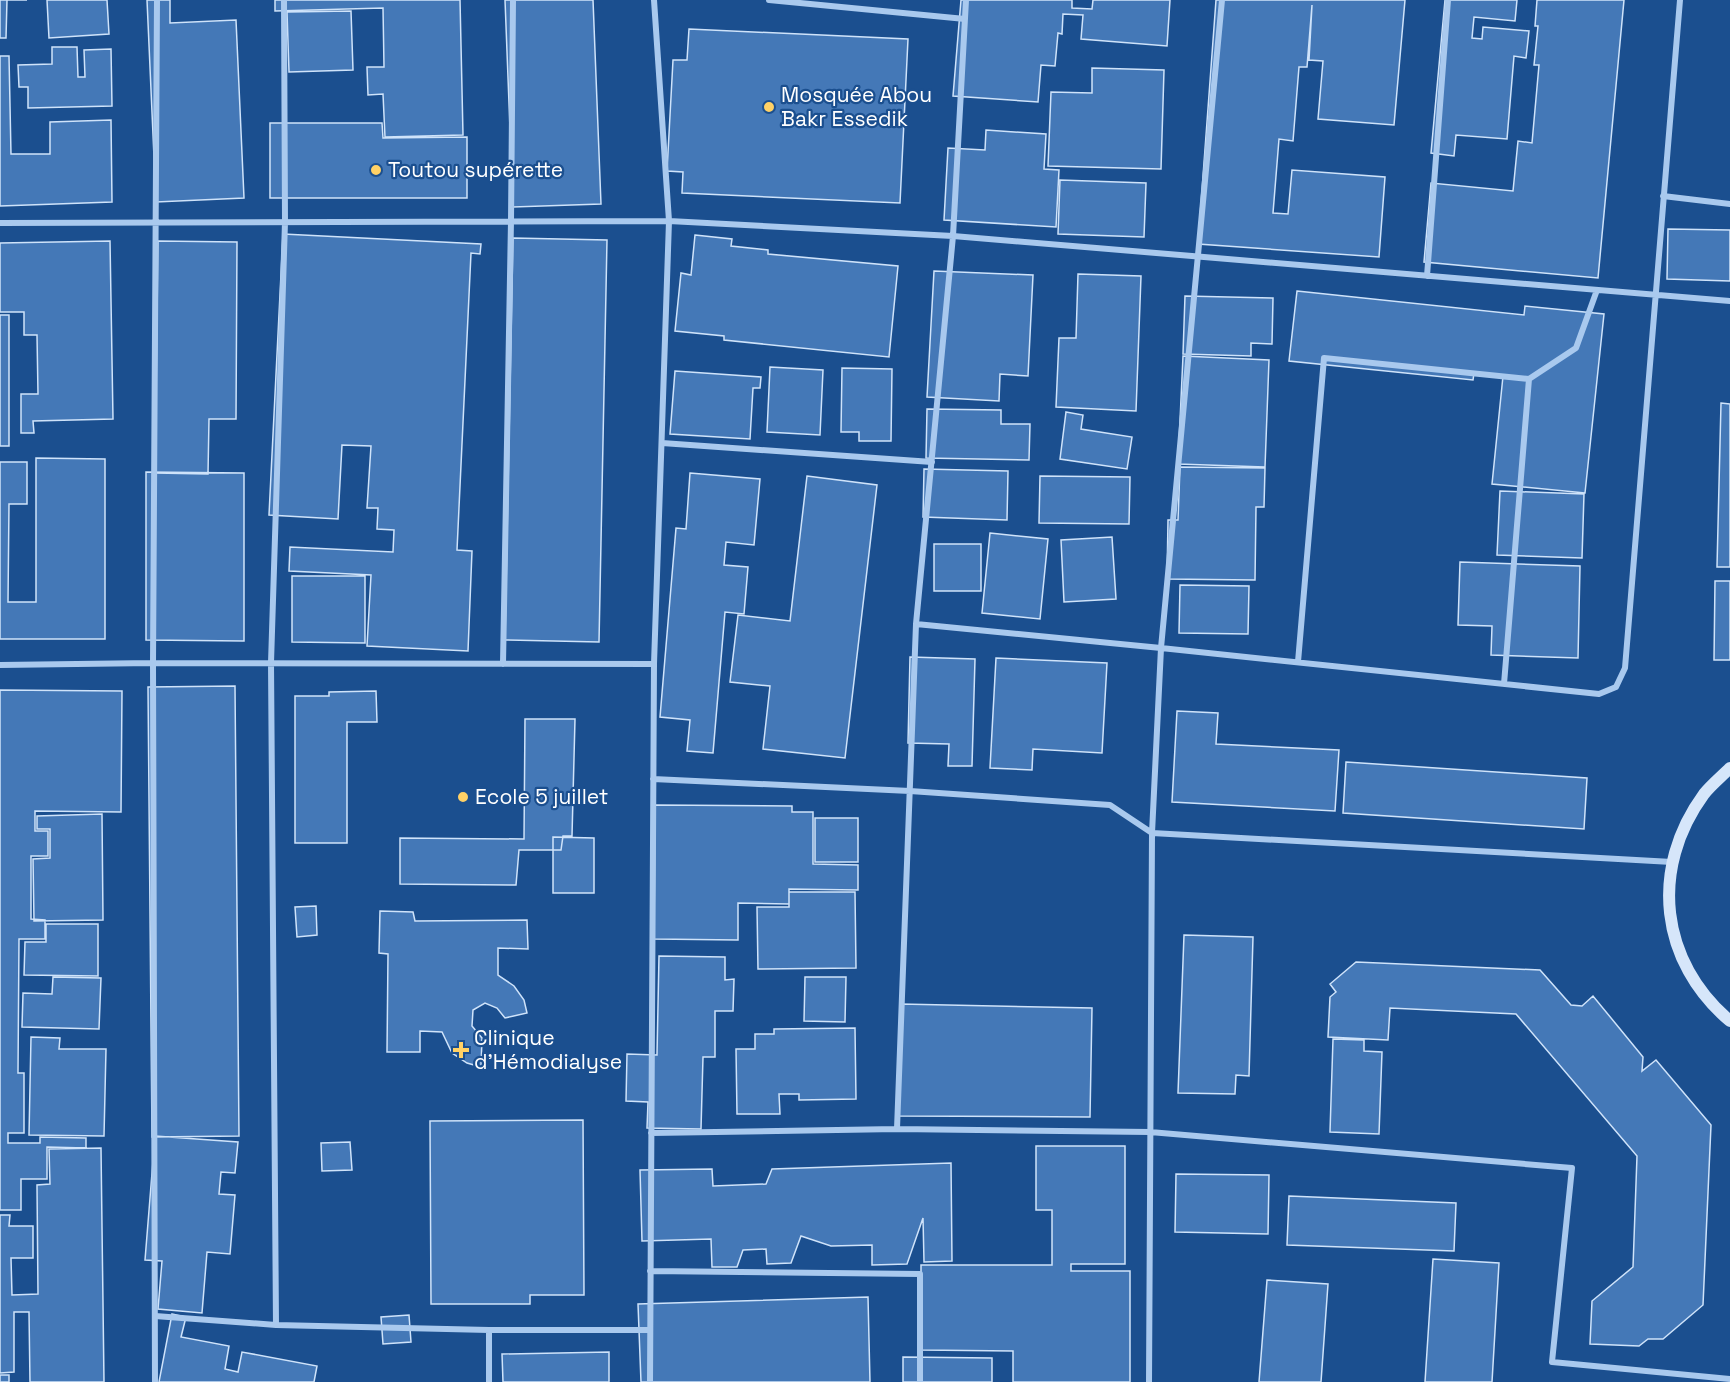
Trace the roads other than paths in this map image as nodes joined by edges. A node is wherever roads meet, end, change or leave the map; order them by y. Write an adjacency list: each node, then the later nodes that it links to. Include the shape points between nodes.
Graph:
1 (158, 0): 17 (street)
2 (284, 0): 15 (street)
3 (513, 0): 13 (street)
4 (654, 0): 14 (street)
5 (769, 0): 10 (street)
6 (966, 0): 10 (street)
7 (1222, 0): 19 (street)
8 (1448, 0): 20 (street)
9 (1680, 0): 11 (street)
10 (965, 19): 18 (street)
11 (1663, 196): 12 (street); 22 (street)
12 (1730, 204)
13 (511, 221): 14 (street); 15 (street); 32 (street)
14 (669, 221): 18 (street); 25 (street)
15 (285, 222): 17 (street); 31 (street)
16 (0, 223): 17 (street)
17 (156, 223): 30 (street)
18 (953, 236): 19 (street); 26 (street)
19 (1197, 256): 20 (street); 28 (street)
20 (1427, 276): 21 (street)
21 (1597, 290): 22 (street); 24 (street, via 1576,348)
22 (1655, 295): 23 (street); 35 (street, via 1625,668 1616,687 1599,694)
23 (1730, 301)
24 (1529, 379): 29 (street, via 1324,358); 35 (street)
25 (662, 443): 26 (street); 33 (street)
26 (932, 462): 27 (street)
27 (916, 624): 28 (street); 38 (street)
28 (1161, 648): 29 (street); 39 (street)
29 (1298, 662): 35 (street)
30 (153, 663): 31 (street); 34 (street); 46 (street)
31 (271, 663): 32 (street); 47 (street)
32 (503, 664): 33 (street)
33 (654, 664): 37 (street)
34 (0, 665)
35 (1504, 684)
36 (1730, 768): 40 (street, via 1705,793 1684,826)
37 (654, 779): 38 (street); 44 (street)
38 (910, 791): 39 (street, via 1110,805); 42 (street)
39 (1152, 833): 40 (street); 43 (street)
40 (1672, 862): 41 (street, via 1668,900 1674,939 1689,974 1711,1006)
41 (1730, 1022)
42 (897, 1129): 43 (street); 44 (street)
43 (1150, 1132): 50 (street, via 1572,1168 1552,1362); 55 (street)
44 (651, 1133): 45 (street)
45 (650, 1271): 49 (street); 54 (street, via 920,1274)
46 (155, 1316): 47 (street); 51 (street)
47 (276, 1325): 48 (street)
48 (489, 1330): 49 (street); 52 (street)
49 (650, 1330): 53 (street)
50 (1730, 1379)
51 (155, 1382)
52 (489, 1382)
53 (650, 1382)
54 (920, 1382)
55 (1149, 1382)

